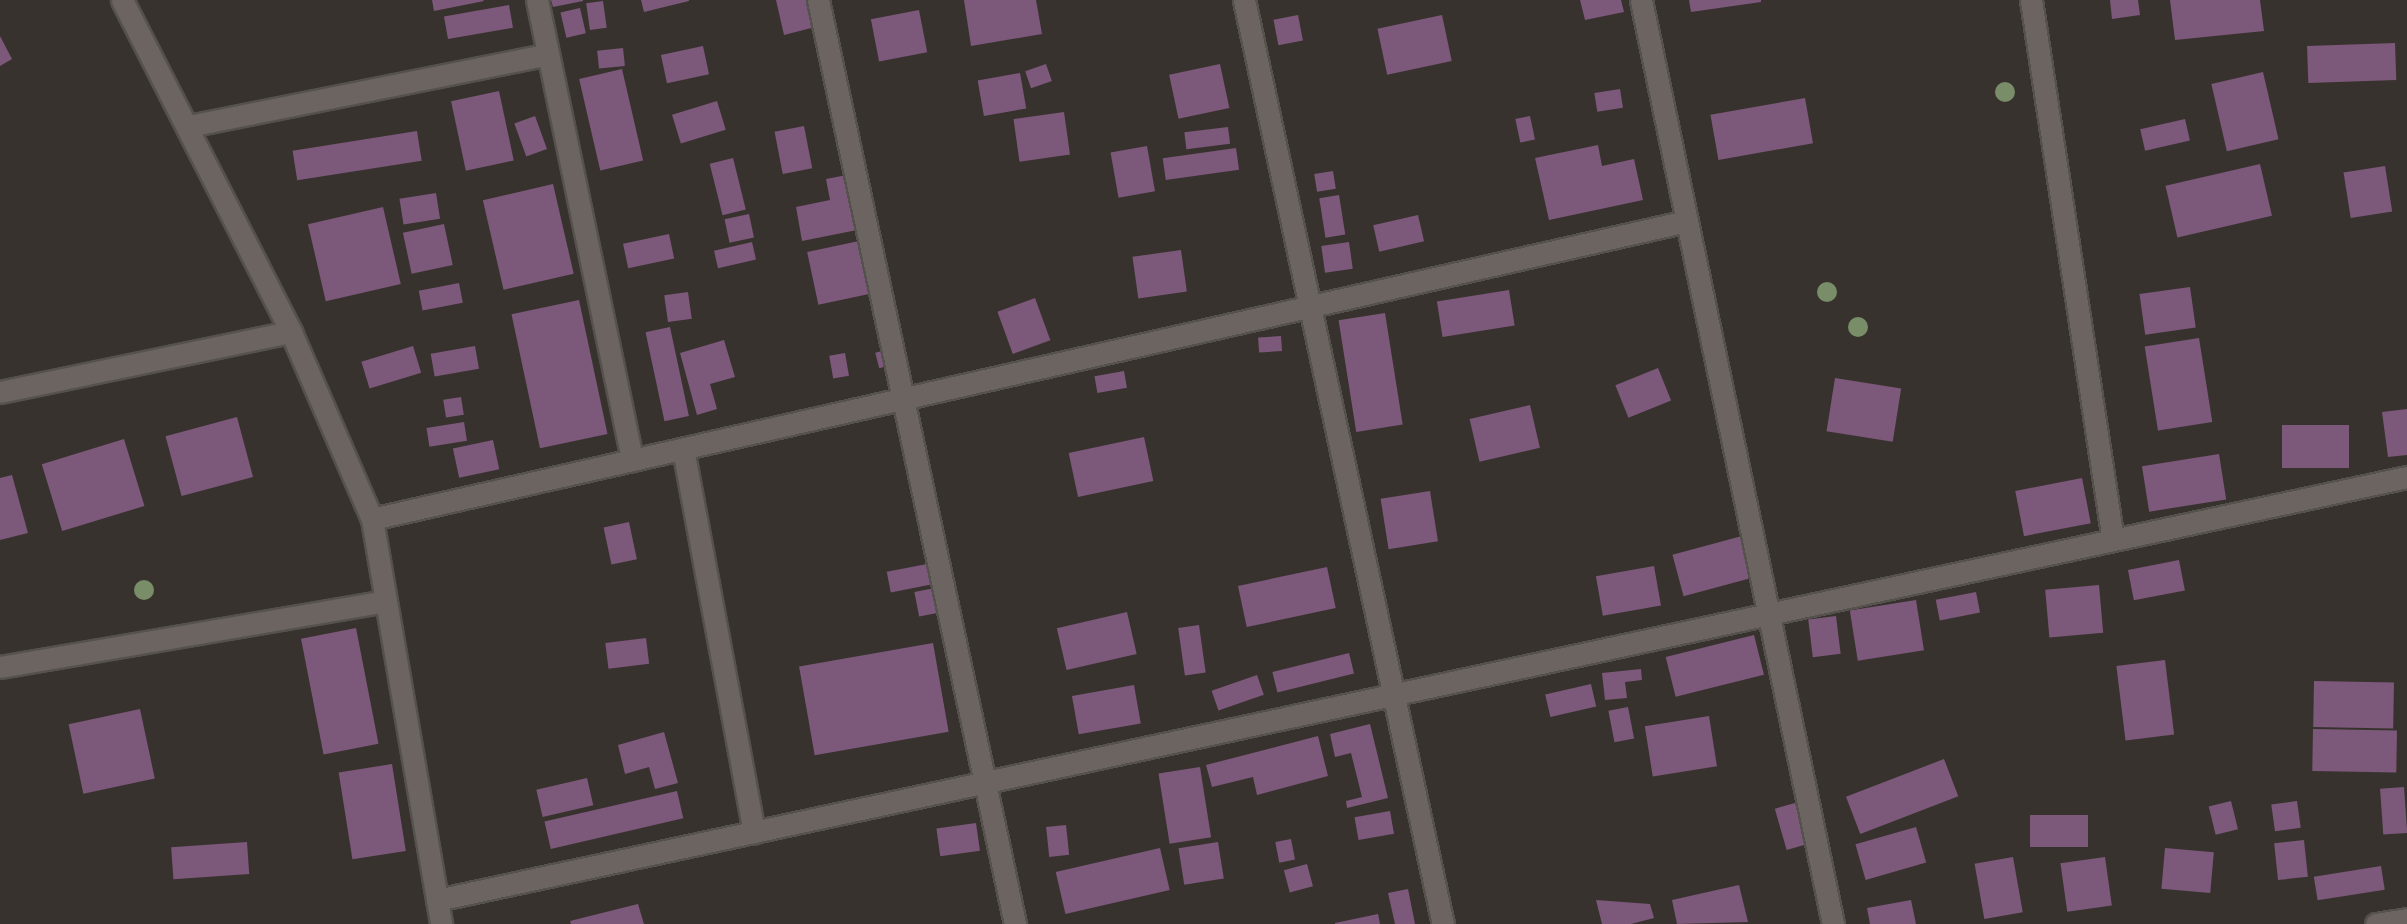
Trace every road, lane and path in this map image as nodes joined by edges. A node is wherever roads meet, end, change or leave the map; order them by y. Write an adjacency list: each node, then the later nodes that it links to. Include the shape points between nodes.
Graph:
1 (122, 0): 8 (street)
2 (537, 0): 7 (street)
3 (818, 0): 13 (street)
4 (1244, 0): 10 (street)
5 (1641, 0): 9 (street)
6 (2031, 0): 18 (street)
7 (548, 54): 8 (street); 15 (street)
8 (189, 127): 11 (street)
9 (1687, 221): 10 (street); 20 (street)
10 (1310, 307): 13 (street); 22 (street)
11 (291, 332): 12 (street); 17 (street)
12 (0, 392)
13 (902, 399): 14 (street); 23 (street)
14 (684, 449): 15 (street); 24 (street)
15 (632, 460): 17 (street)
16 (2407, 477): 18 (street)
17 (372, 519): 19 (street)
18 (2113, 540): 20 (street)
19 (385, 601): 21 (street); 25 (street)
20 (1768, 614): 22 (street); 30 (street)
21 (0, 667)
22 (1394, 695): 23 (street); 29 (street)
23 (985, 782): 24 (street); 28 (street)
24 (754, 832): 25 (street)
25 (437, 901): 27 (street)
26 (2407, 919): 31 (street)
27 (441, 924)
28 (1015, 924)
29 (1443, 924)
30 (1833, 924)
31 (2376, 924)

